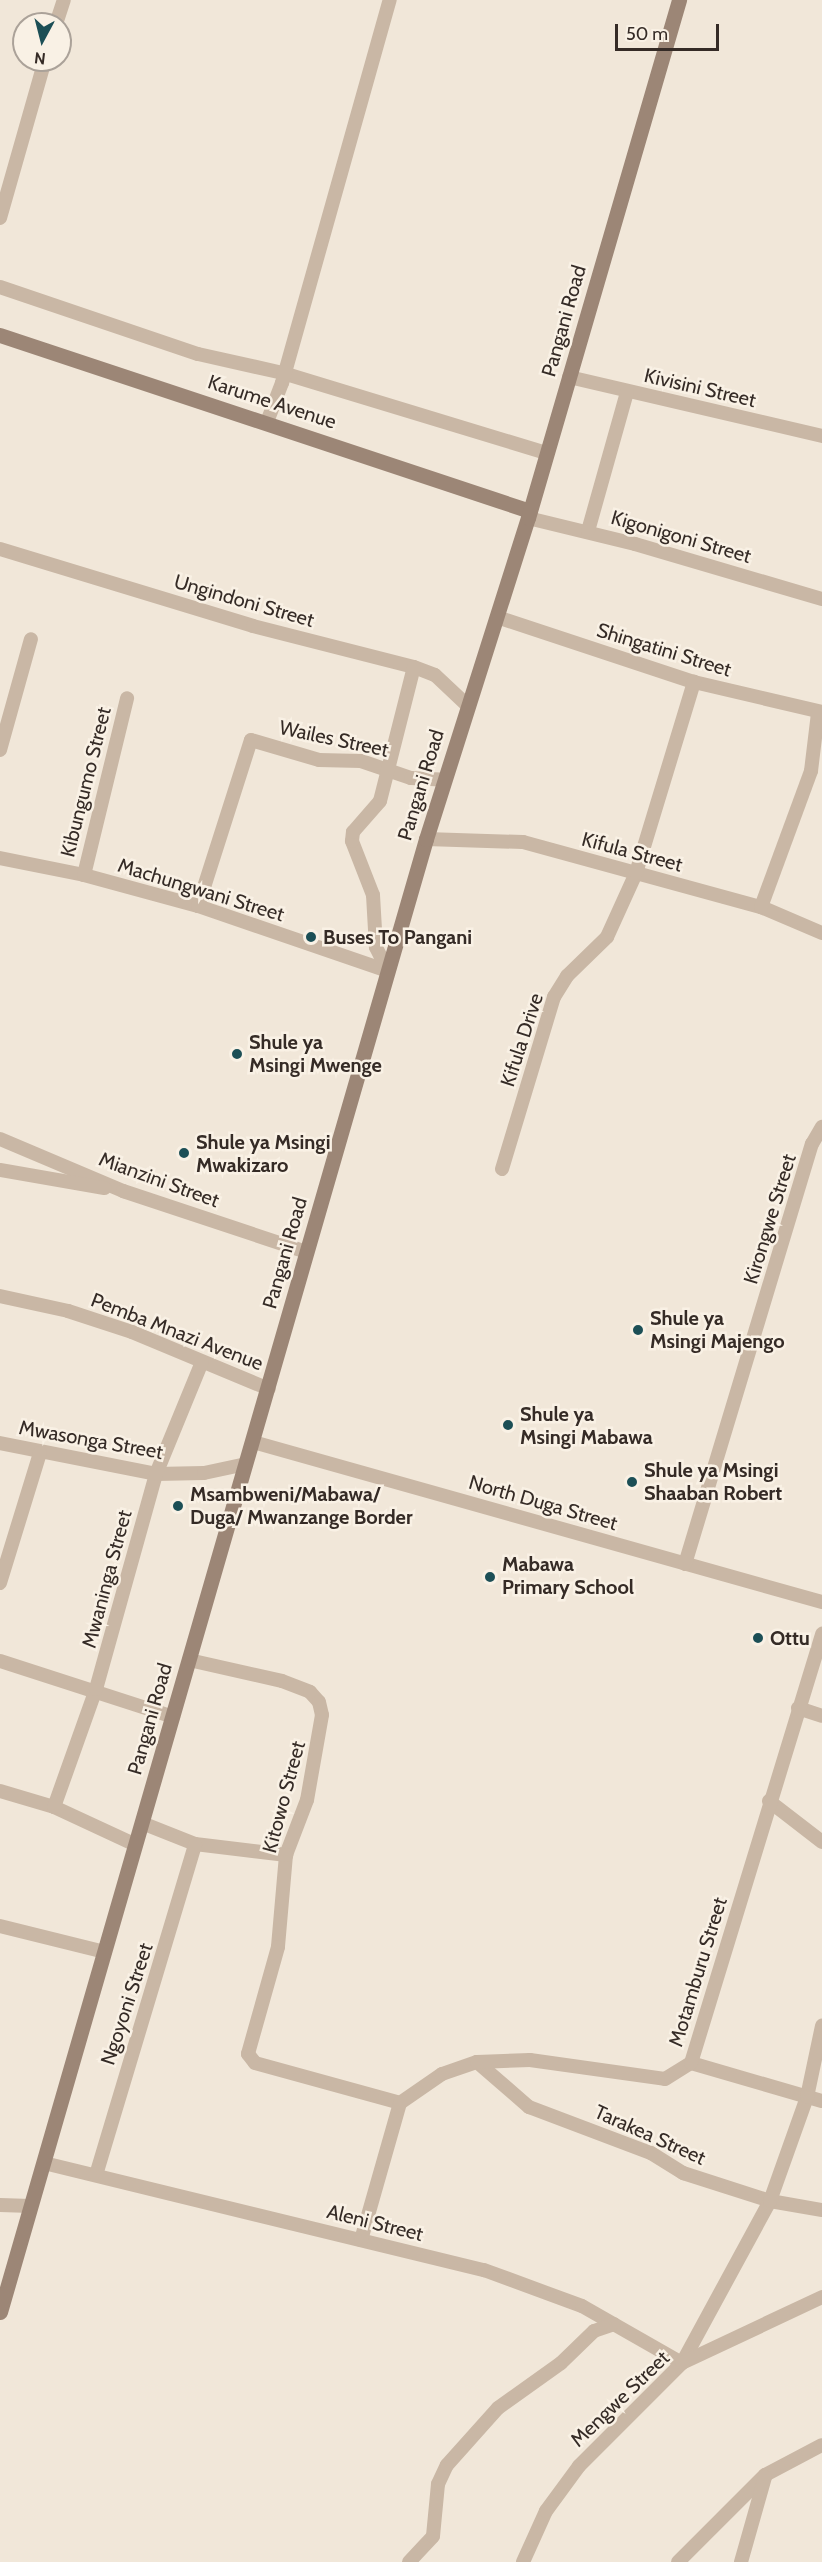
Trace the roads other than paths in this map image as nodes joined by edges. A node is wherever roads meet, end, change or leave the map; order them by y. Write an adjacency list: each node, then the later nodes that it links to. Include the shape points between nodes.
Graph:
1 (390, 0): 9 (street)
2 (679, 0): 8 (main road, Pangani Road)
3 (41, 72): 4 (street)
4 (6, 166): 5 (street)
5 (0, 218)
6 (0, 287): 9 (street, via 198,354)
7 (0, 335): 11 (main road, Karume Avenue)
8 (569, 377): 10 (street, Kivisini Street); 13 (main road, Pangani Road)
9 (283, 378): 11 (street); 13 (street)
10 (627, 392): 12 (street, Kivisini Street); 15 (street)
11 (267, 422): 14 (main road, Karume Avenue)
12 (822, 436)
13 (547, 453): 14 (main road, Pangani Road)
14 (529, 514): 15 (street, Kigonigoni Street); 18 (main road, Pangani Road)
15 (588, 531): 17 (street, Kigonigoni Street)
16 (0, 549): 20 (street, Ungindoni Street, via 253,626)
17 (822, 599)
18 (497, 618): 21 (street, Shingatini Street); 23 (main road, Pangani Road)
19 (31, 639): 25 (street)
20 (414, 667): 23 (street, Ungindoni Street, via 435,675); 26 (street)
21 (694, 682): 24 (street, Shingatini Street); 30 (street, Kifula Drive)
22 (127, 698): 31 (street, Kibungumo Street)
23 (468, 706): 27 (main road, Pangani Road)
24 (820, 712): 33 (street, via 811,771)
25 (0, 750)
26 (386, 769): 27 (street, Wailes Street, via 411,778); 32 (street, Wailes Street, via 361,761 319,760 251,740); 35 (street, via 380,801 353,832 352,841 373,895 376,947)
27 (445, 780): 28 (main road, Pangani Road)
28 (426, 839): 30 (street, Kifula Street, via 523,842); 35 (main road, Pangani Road)
29 (0, 858): 31 (street, Machungwani Street)
30 (636, 873): 33 (street, Kifula Street); 38 (street, Kifula Drive, via 608,937 567,976 554,997)
31 (84, 874): 32 (street, Machungwani Street)
32 (198, 906): 35 (street, Machungwani Street)
33 (761, 907): 34 (street, Kifula Street)
34 (822, 933)
35 (388, 971): 41 (main road, Pangani Road)
36 (822, 1127): 50 (street, Kirongwe Street, via 812,1144)
37 (0, 1139): 40 (street, Mianzini Street)
38 (502, 1169)
39 (0, 1170): 40 (street)
40 (123, 1191): 41 (street, Mianzini Street)
41 (306, 1252): 44 (main road, Pangani Road)
42 (0, 1296): 43 (street, Pemba Mnazi Avenue, via 68,1311 132,1332)
43 (202, 1362): 44 (street, Pemba Mnazi Avenue); 49 (street, Mwaninga Street)
44 (269, 1389): 45 (main road, Pangani Road)
45 (253, 1442): 48 (main road, Pangani Road); 50 (street, North Duga Street)
46 (0, 1443): 47 (street, Mwasonga Street)
47 (40, 1453): 49 (street, Mwasonga Street); 51 (street)
48 (246, 1464): 49 (street, Mwasonga Street, via 204,1473); 54 (main road, Pangani Road)
49 (156, 1474): 56 (street, Mwaninga Street)
50 (685, 1564): 52 (street, North Duga Street)
51 (0, 1583)
52 (822, 1600)
53 (822, 1634): 57 (street, Motamburu Street)
54 (189, 1660): 59 (main road, Pangani Road); 67 (street, Kitowo Street, via 282,1681 310,1692 320,1702 321,1731 307,1800)
55 (0, 1661): 56 (street)
56 (96, 1689): 59 (street); 62 (street, Mwaninga Street)
57 (798, 1708): 58 (street); 61 (street, Motamburu Street)
58 (822, 1716)
59 (173, 1717): 63 (main road, Pangani Road)
60 (0, 1791): 62 (street)
61 (769, 1801): 64 (street); 72 (street, Motamburu Street)
62 (54, 1807): 66 (street)
63 (142, 1822): 65 (street); 66 (main road, Pangani Road)
64 (822, 1842)
65 (195, 1844): 67 (street); 77 (street, Ngoyoni Street, via 157,1982 145,2008)
66 (136, 1845): 69 (main road, Pangani Road)
67 (286, 1855): 75 (street, Kitowo Street, via 278,1947 248,2054 255,2063)
68 (0, 1926): 69 (street)
69 (105, 1952): 76 (main road, Pangani Road)
70 (822, 2026): 73 (street)
71 (477, 2062): 72 (street, Motamburu Street, via 530,2060 665,2079); 75 (street, Motamburu Street, via 442,2074); 78 (street, Tarakea Street, via 529,2107 651,2153 683,2174)
72 (691, 2063): 73 (street)
73 (807, 2097): 74 (street); 78 (street)
74 (822, 2101)
75 (400, 2103): 82 (street)
76 (44, 2163): 77 (street, Aleni Street); 80 (main road, Pangani Road)
77 (96, 2175): 82 (street, Aleni Street)
78 (770, 2200): 81 (street, Tarakea Street); 86 (street)
79 (0, 2205): 80 (street)
80 (31, 2206): 84 (main road, Pangani Road)
81 (822, 2210)
82 (361, 2240): 85 (street, Aleni Street, via 537,2287)
83 (822, 2297): 86 (street, Mengwe Street)
84 (0, 2312)
85 (614, 2324): 86 (street, Aleni Street); 89 (street, via 594,2331 561,2363 498,2408 447,2464 438,2484 433,2536)
86 (682, 2363): 90 (street, Mengwe Street, via 579,2466 546,2511)
87 (822, 2445): 88 (street)
88 (765, 2475): 91 (street); 92 (street)
89 (409, 2562)
90 (523, 2562)
91 (678, 2562)
92 (741, 2562)

